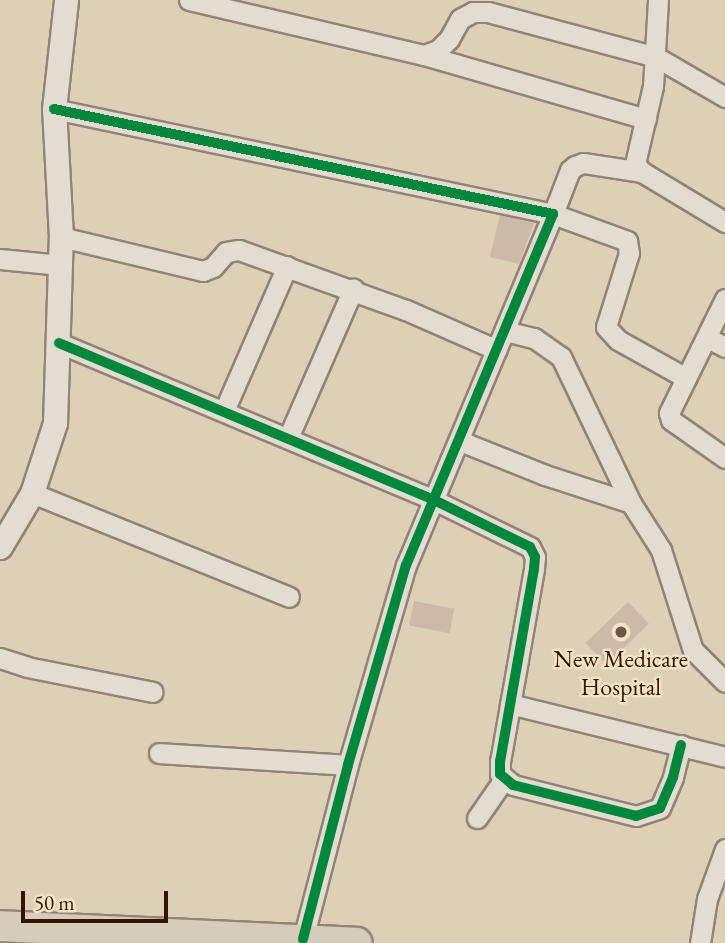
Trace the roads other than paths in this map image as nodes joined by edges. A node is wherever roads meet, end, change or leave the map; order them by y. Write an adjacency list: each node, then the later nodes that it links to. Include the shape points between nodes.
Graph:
1 (66, 0): 8 (street)
2 (190, 0): 4 (street)
3 (658, 0): 6 (street)
4 (230, 5): 5 (street)
5 (424, 55): 6 (street, via 449,39 460,19 473,12 488,12); 9 (street)
6 (656, 57): 7 (street); 9 (street)
7 (725, 97)
8 (54, 108): 11 (street); 13 (street)
9 (646, 119): 10 (street, via 635,164)
10 (642, 172): 11 (street, via 583,163 575,166); 12 (street)
11 (554, 214): 19 (street); 23 (street, via 627,241 629,253 606,327 618,340)
12 (725, 222)
13 (61, 237): 15 (street); 16 (street, via 203,271 232,249)
14 (0, 259): 15 (street)
15 (61, 264): 21 (street)
16 (287, 266): 17 (street); 24 (street)
17 (353, 289): 22 (street); 25 (street)
18 (725, 299): 20 (street)
19 (505, 331): 22 (street); 30 (street, via 534,338 561,357)
20 (716, 342): 23 (street)
21 (59, 343): 24 (street); 28 (street, via 55,423)
22 (498, 350): 26 (street)
23 (686, 378): 27 (street, via 671,407 671,420)
24 (224, 411): 25 (street)
25 (288, 438): 29 (street)
26 (460, 441): 29 (street); 30 (street)
27 (725, 458)
28 (32, 493): 31 (street); 32 (street)
29 (434, 500): 36 (street, via 520,540 535,557); 40 (street, via 406,565)
30 (631, 503): 34 (street, via 661,550 693,650)
31 (0, 547)
32 (289, 597)
33 (0, 657): 35 (street, via 27,667)
34 (725, 681)
35 (153, 692)
36 (510, 704): 37 (street); 41 (street, via 500,761)
37 (681, 745): 39 (street); 41 (street, via 660,808 636,816)
38 (159, 753): 40 (street)
39 (725, 757)
40 (348, 765): 45 (street)
41 (504, 779): 42 (street)
42 (477, 818)
43 (725, 849): 47 (street, via 707,899)
44 (0, 926): 45 (main road)
45 (303, 939): 46 (main road)
46 (357, 943)
47 (700, 943)

